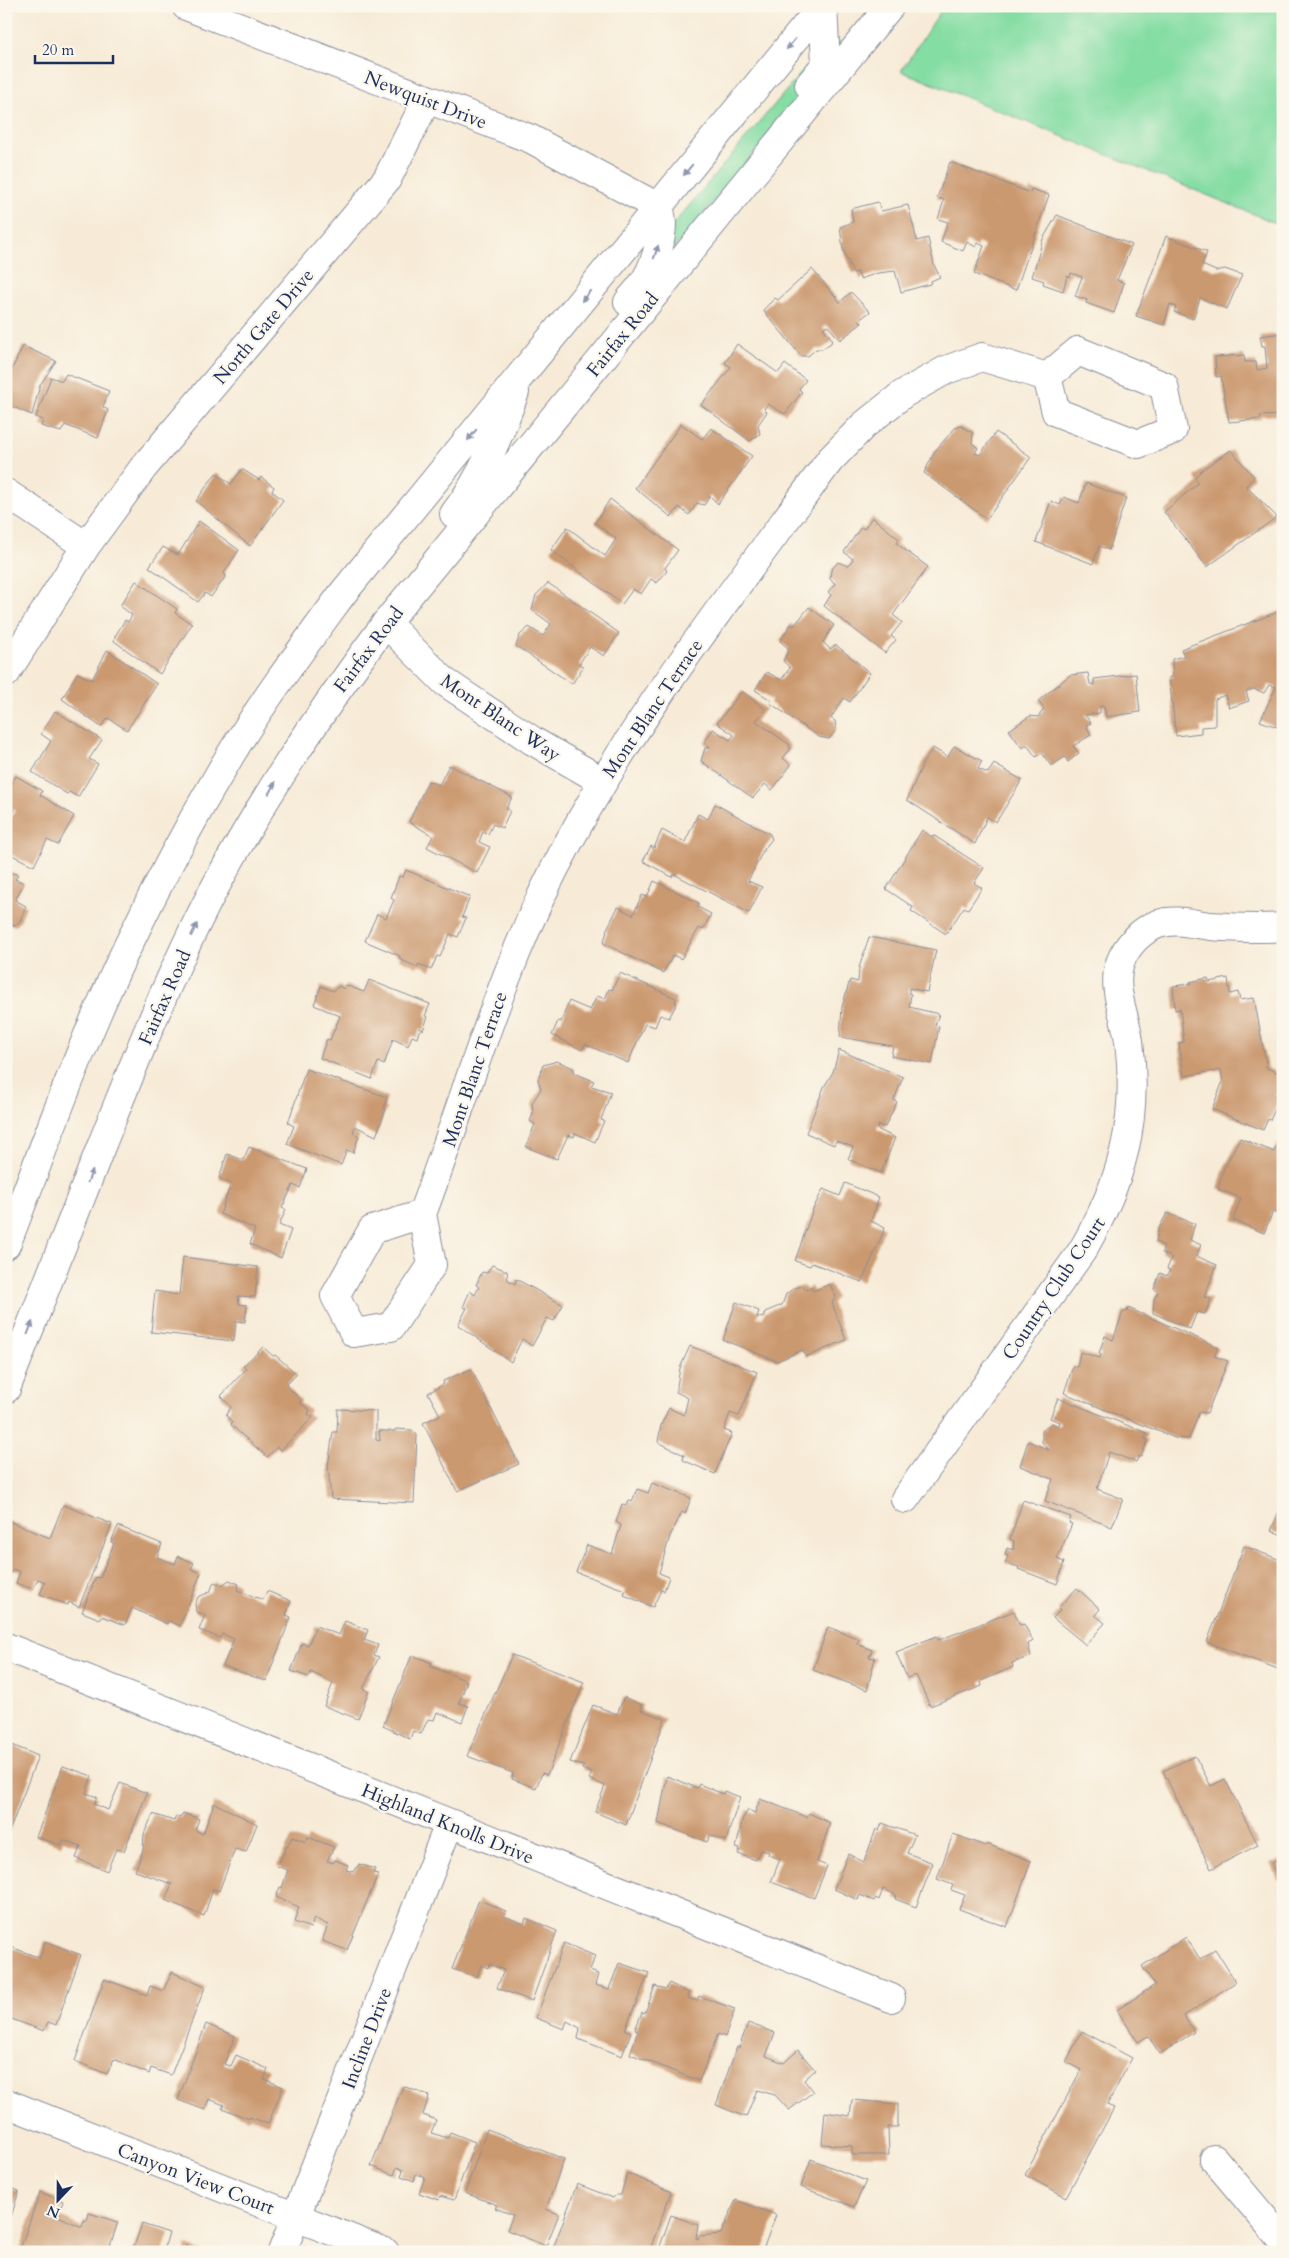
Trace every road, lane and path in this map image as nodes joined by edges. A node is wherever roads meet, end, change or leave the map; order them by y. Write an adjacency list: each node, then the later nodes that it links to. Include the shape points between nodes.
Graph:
1 (186, 6): 4 (street, Newquist Drive)
2 (822, 6): 5 (street, via 826,64 766,138); 6 (street, one-way to 6)
3 (890, 6): 5 (street, Fairfax Road)
4 (426, 99): 6 (street, Newquist Drive, via 530,139); 11 (street, North Gate Drive, via 387,179 143,468)
5 (759, 166): 9 (street, Fairfax Road)
6 (658, 207): 7 (street, one-way to 7); 9 (street, one-way to 6, via 555,395 646,278 662,229 663,215)
7 (521, 374): 12 (street, via 498,438 470,494 380,606 380,616); 17 (street, one-way to 17, via 343,593 231,754 166,868 123,955)
8 (1047, 377): 14 (street, Mont Blanc Terrace, via 982,357 946,370 904,394 864,425 830,460 655,699)
9 (536, 439): 12 (street, Fairfax Road)
10 (6, 493): 11 (street)
11 (86, 546): 13 (street, North Gate Drive)
12 (386, 623): 14 (street, Mont Blanc Way, via 445,682); 18 (street, Fairfax Road, one-way to 12, via 130,1075 171,977 209,900 277,780 329,700)
13 (6, 673)
14 (602, 781): 16 (street, Mont Blanc Terrace, via 553,871 510,965)
15 (1283, 927): 19 (street, Country Club Court, via 1260,929 1176,921 1158,924 1142,932 1129,946 1120,964 1117,982 1129,1040 1133,1086 1130,1127 1120,1172 1103,1216 1082,1251)
16 (422, 1214)
17 (6, 1244)
18 (6, 1389)
19 (905, 1500)
20 (6, 1647): 21 (street, Highland Knolls Drive)
21 (449, 1824): 22 (street, Highland Knolls Drive); 25 (street, Incline Drive)
22 (891, 1998)
23 (6, 2103): 25 (street, Canyon View Court)
24 (1214, 2159): 26 (street)
25 (296, 2217): 27 (street, Incline Drive); 28 (street, Canyon View Court)
26 (1283, 2241)
27 (282, 2252)
28 (386, 2252)

